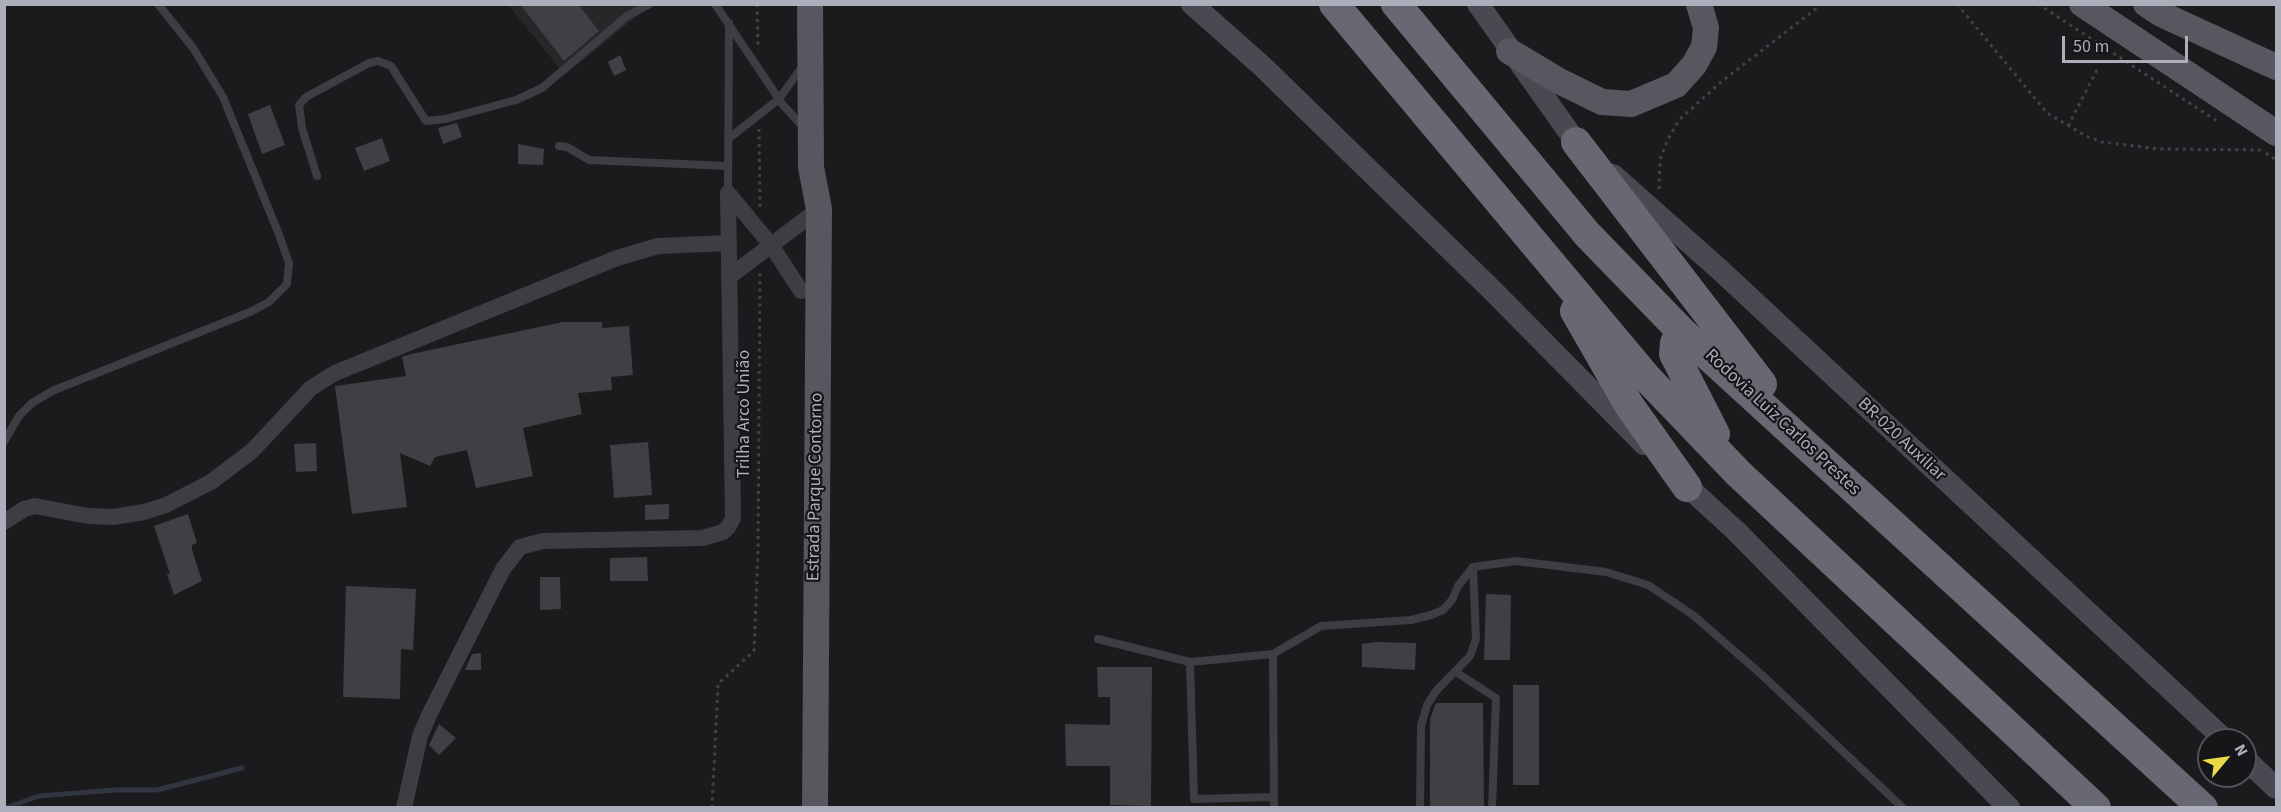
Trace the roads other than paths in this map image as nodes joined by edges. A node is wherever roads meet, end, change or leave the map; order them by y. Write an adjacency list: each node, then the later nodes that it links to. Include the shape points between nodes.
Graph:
1 (158, 4): 32 (lane, via 194,48 223,97 289,263 287,284 269,302 250,312 52,391 19,416)
2 (650, 4): 23 (lane, via 627,16 543,88 516,100 445,119 426,121 391,66 378,61 369,63 298,105)
3 (715, 4): 12 (lane)
4 (810, 4): 14 (main road, Estrada Parque Contorno)
5 (1192, 4): 35 (main road, via 1271,74)
6 (1334, 4): 28 (highway)
7 (1396, 4): 31 (highway, Rodovia Luiz Carlos Prestes, via 1587,234)
8 (1478, 4): 13 (main road, BR-020 Auxiliar)
9 (1699, 4): 13 (main road, via 1706,28 1704,47 1694,65 1676,85 1631,104 1602,102)
10 (2082, 4): 20 (main road)
11 (2146, 4): 15 (main road)
12 (729, 23): 16 (lane); 18 (lane)
13 (1509, 51): 19 (main road, BR-020 Auxiliar)
14 (812, 53): 16 (lane); 17 (main road, Estrada Parque Contorno)
15 (2277, 66)
16 (779, 99): 17 (lane); 18 (lane)
17 (811, 136): 25 (main road, Estrada Parque Contorno)
18 (728, 139): 22 (lane)
19 (1576, 142): 33 (highway); 42 (main road, BR-020 Auxiliar)
20 (2269, 142)
21 (559, 146): 22 (lane, via 590,159)
22 (728, 166): 24 (lane)
23 (316, 176)
24 (728, 193): 26 (street); 27 (street)
25 (812, 214): 27 (street); 30 (main road, Estrada Parque Contorno); 48 (main road, Estrada Parque Contorno)
26 (728, 243): 29 (street); 36 (street, via 658,246 617,258 335,373 311,388 244,457 211,482 166,505 113,517 35,506)
27 (771, 245): 29 (street); 30 (street)
28 (1554, 264): 34 (highway, via 1647,378); 35 (highway, via 1612,378)
29 (729, 277): 46 (street, via 733,518 729,526 703,538 543,541 520,547 503,569 430,713 420,736)
30 (801, 291): 47 (main road, Estrada Parque Contorno)
31 (1681, 331): 33 (highway, Rodovia Luiz Carlos Prestes); 34 (highway, via 1674,354)
32 (4, 442)
33 (1815, 453): 55 (highway, Rodovia Luiz Carlos Prestes)
34 (1738, 473): 54 (highway)
35 (1687, 487): 53 (main road, via 1736,531)
36 (4, 522)
37 (1473, 567): 39 (lane, via 1443,610 1411,620 1321,626); 41 (lane, via 1476,639 1470,656); 52 (lane, via 1516,561 1553,564 1606,572 1648,585 1728,645)
38 (1098, 639): 40 (lane)
39 (1273, 654): 40 (lane); 45 (lane)
40 (1190, 662): 45 (lane, via 1194,800)
41 (1456, 672): 50 (lane, via 1436,691 1421,726); 51 (lane, via 1496,698)
42 (2212, 728)
43 (2257, 770): 44 (main road)
44 (2277, 788)
45 (1274, 797): 49 (lane)
46 (404, 807)
47 (799, 807)
48 (815, 807)
49 (1274, 807)
50 (1420, 807)
51 (1492, 807)
52 (1903, 807)
53 (2008, 807)
54 (2096, 807)
55 (2203, 807)

